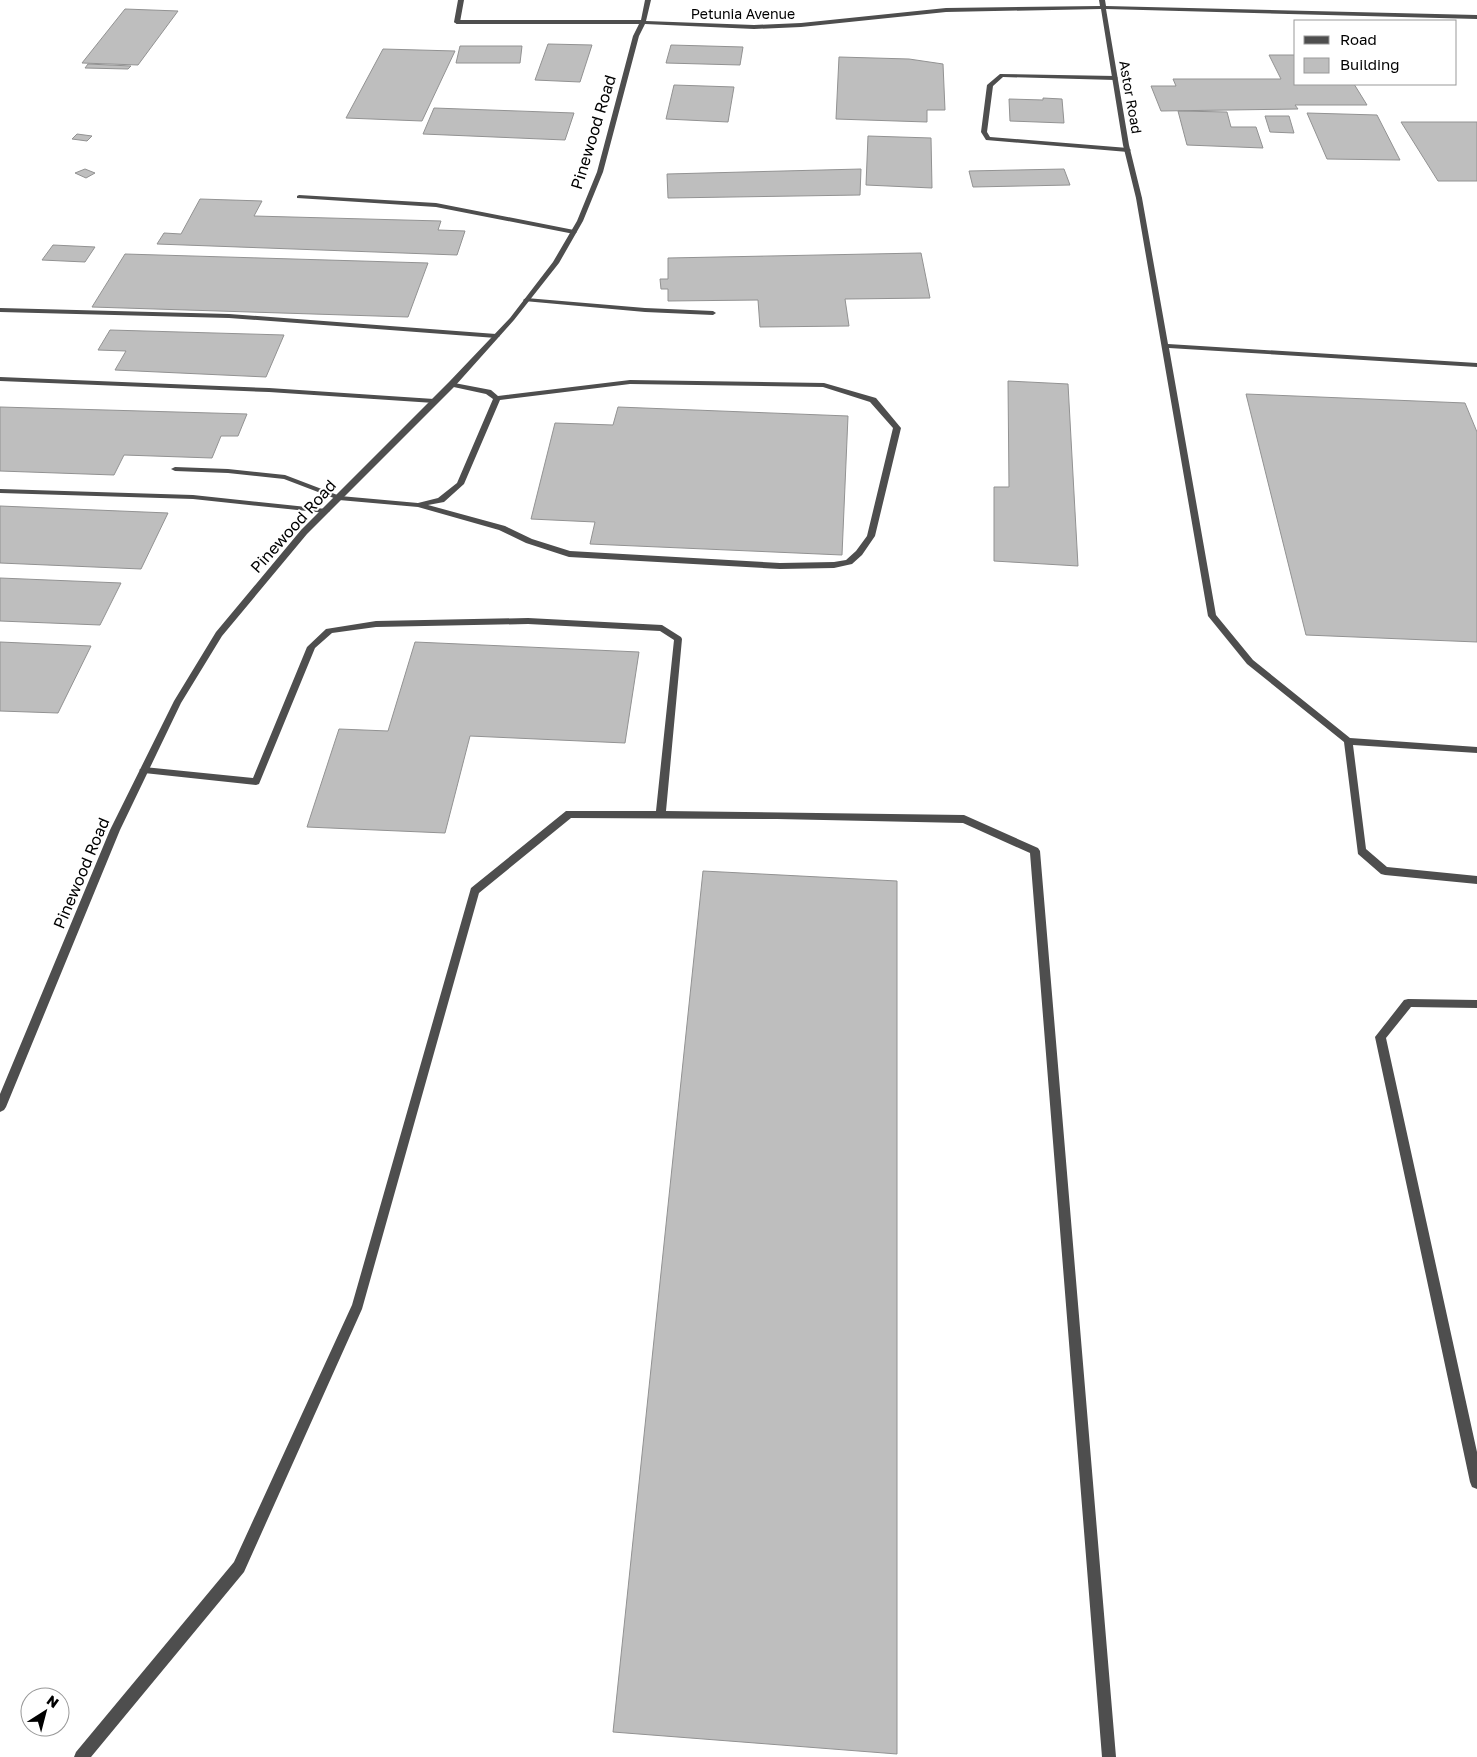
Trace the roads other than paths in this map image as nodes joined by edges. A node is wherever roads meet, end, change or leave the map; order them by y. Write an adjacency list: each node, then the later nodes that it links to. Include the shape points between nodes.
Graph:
1 (461, 0): 6 (street, Petunia Avenue, via 457,22)
2 (648, 0): 6 (street, Pinewood Road)
3 (1102, 0): 4 (street, Astor Road)
4 (1103, 8): 5 (street, Petunia Avenue); 6 (street, Petunia Avenue, via 946,10 754,27); 7 (street, Astor Road)
5 (1477, 16)
6 (643, 22): 10 (street, Pinewood Road, via 636,36 600,172)
7 (1115, 78): 8 (street, Astor Road); 8 (street, via 1002,75 990,86 984,132 988,139)
8 (1128, 150): 15 (street, Astor Road)
9 (299, 197): 10 (street, via 436,205)
10 (574, 232): 11 (street, Pinewood Road, via 556,263)
11 (526, 300): 13 (street); 14 (street, Pinewood Road)
12 (0, 310): 14 (street, via 229,316)
13 (713, 313)
14 (496, 336): 18 (street, Pinewood Road)
15 (1165, 346): 16 (street); 26 (street, Astor Road, via 1212,616 1250,662)
16 (1477, 365)
17 (0, 379): 20 (street, via 270,390)
18 (452, 384): 19 (street, via 488,392); 20 (street, Pinewood Road)
19 (497, 398): 24 (street, via 460,484 441,500); 24 (street, via 630,382 824,385 873,400 897,428 871,536 849,562 834,565 780,566 569,554 529,542 502,528)
20 (434, 401): 23 (street, Pinewood Road)
21 (175, 469): 23 (street, via 285,478)
22 (0, 491): 25 (street, via 193,497)
23 (339, 498): 24 (street); 25 (street, Pinewood Road)
24 (418, 506)
25 (326, 511): 28 (street, Pinewood Road, via 304,532 219,634 177,704)
26 (1348, 741): 27 (street); 30 (street, via 1361,851 1385,871)
27 (1477, 750)
28 (144, 770): 29 (street, via 256,782 311,646 329,631 376,624 528,621 662,628 678,639); 32 (street, Pinewood Road, via 115,830)
29 (661, 814): 34 (street, via 569,814 475,891 358,1305 239,1567); 35 (street, via 964,819 1036,851)
30 (1477, 880)
31 (1477, 1004): 33 (street, via 1408,1004 1380,1037)
32 (0, 1108)
33 (1477, 1482)
34 (81, 1757)
35 (1109, 1757)

